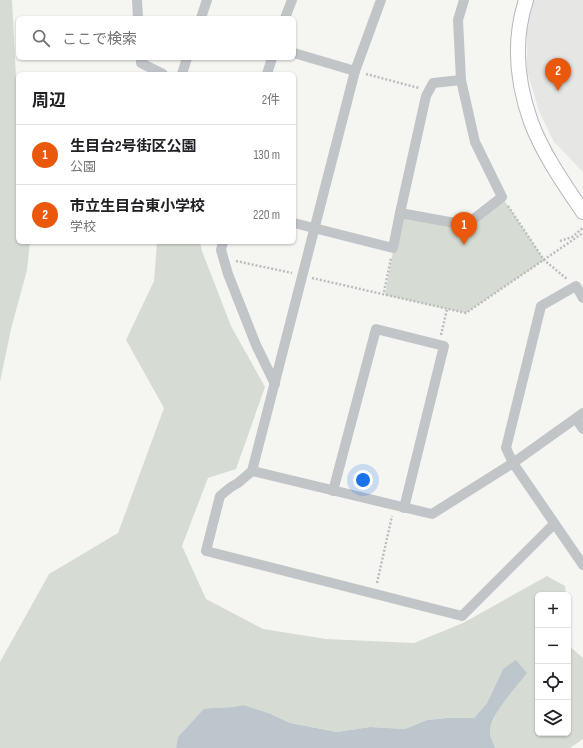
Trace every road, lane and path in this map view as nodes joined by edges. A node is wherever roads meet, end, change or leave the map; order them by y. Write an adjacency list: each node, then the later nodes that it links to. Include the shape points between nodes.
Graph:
1 (137, 0): 7 (street)
2 (207, 0): 8 (street)
3 (292, 0): 9 (street)
4 (381, 0): 17 (street)
5 (464, 0): 18 (street, via 458,20)
6 (526, 0): 21 (street, via 518,38 518,65 523,94 544,151)
7 (138, 16)
8 (202, 16)
9 (286, 16)
10 (296, 54): 17 (street)
11 (141, 60): 14 (street, via 141,63)
12 (186, 60): 15 (street)
13 (271, 60): 16 (street)
14 (159, 72)
15 (183, 72)
16 (268, 72)
17 (355, 72): 19 (path); 24 (street)
18 (461, 80): 19 (street, via 433,83); 20 (street, via 475,142)
19 (429, 90): 22 (street)
20 (502, 197): 22 (street, via 466,225); 31 (path)
21 (583, 212)
22 (400, 213): 29 (street)
23 (296, 223): 24 (street)
24 (315, 228): 29 (street); 32 (street)
25 (583, 228): 27 (path)
26 (583, 232): 31 (path)
27 (560, 242)
28 (222, 244): 30 (street, via 221,250)
29 (393, 248): 34 (path)
30 (224, 259): 32 (path); 38 (street, via 256,345)
31 (544, 260): 33 (path); 36 (path, via 466,313)
32 (302, 275): 36 (path); 38 (street)
33 (576, 286): 35 (street); 41 (street, via 541,306 506,448)
34 (384, 292)
35 (583, 298)
36 (447, 309): 37 (path)
37 (438, 345): 43 (street, via 376,329); 44 (street, via 444,346)
38 (275, 384): 42 (street)
39 (579, 416): 40 (street); 41 (street)
40 (583, 429)
41 (513, 463): 44 (street, via 432,514); 45 (street)
42 (252, 471): 43 (street); 47 (street, via 220,496 206,551)
43 (333, 491): 44 (street)
44 (400, 507): 47 (path)
45 (554, 524): 46 (street); 47 (street, via 462,616)
46 (583, 565)
47 (374, 593)

